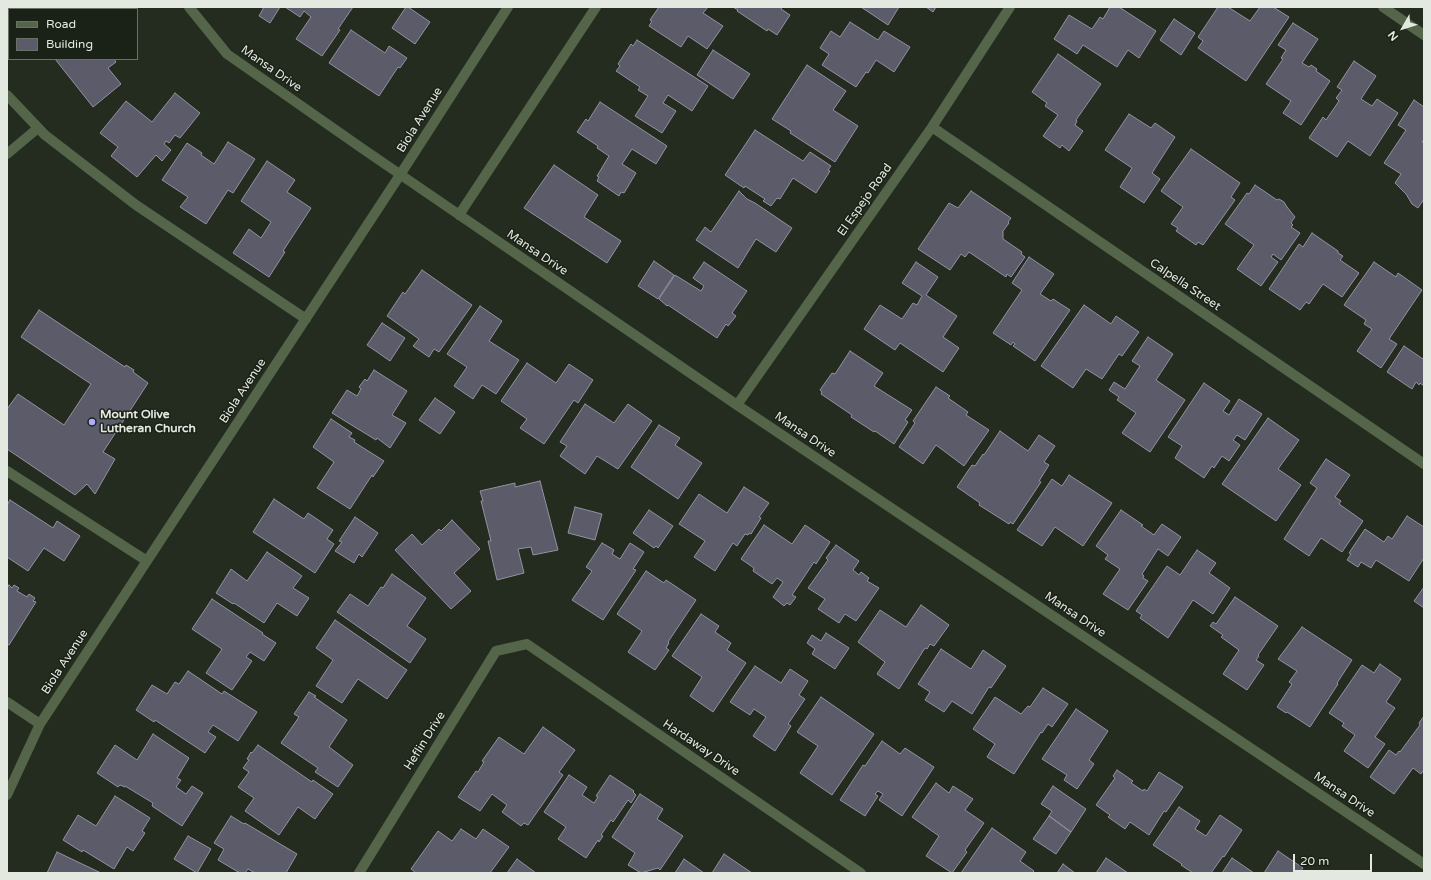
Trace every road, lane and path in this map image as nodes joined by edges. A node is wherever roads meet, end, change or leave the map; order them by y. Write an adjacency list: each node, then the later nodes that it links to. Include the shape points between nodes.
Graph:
1 (189, 7): 11 (street, Mansa Drive, via 227,54)
2 (508, 7): 11 (street, Biola Avenue)
3 (596, 7): 12 (street)
4 (1010, 7): 8 (street, El Espejo Road)
5 (1383, 7): 6 (street)
6 (1424, 35)
7 (7, 95): 9 (street)
8 (932, 127): 14 (street, El Espejo Road); 15 (street, Calpella Street)
9 (38, 128): 10 (street); 13 (street, via 136,205)
10 (7, 154)
11 (400, 175): 12 (street, Mansa Drive); 13 (street, Biola Avenue)
12 (459, 215): 14 (street, Mansa Drive)
13 (306, 319): 17 (street, Biola Avenue)
14 (736, 405): 22 (street, Mansa Drive)
15 (1424, 464)
16 (7, 470): 17 (street)
17 (147, 561): 20 (street, Biola Avenue)
18 (527, 644): 23 (street, Heflin Drive, via 496,651); 24 (street, Hardaway Drive)
19 (7, 702): 20 (street)
20 (40, 724): 21 (street, Biola Avenue)
21 (7, 795)
22 (1424, 864)
23 (359, 873)
24 (861, 873)

